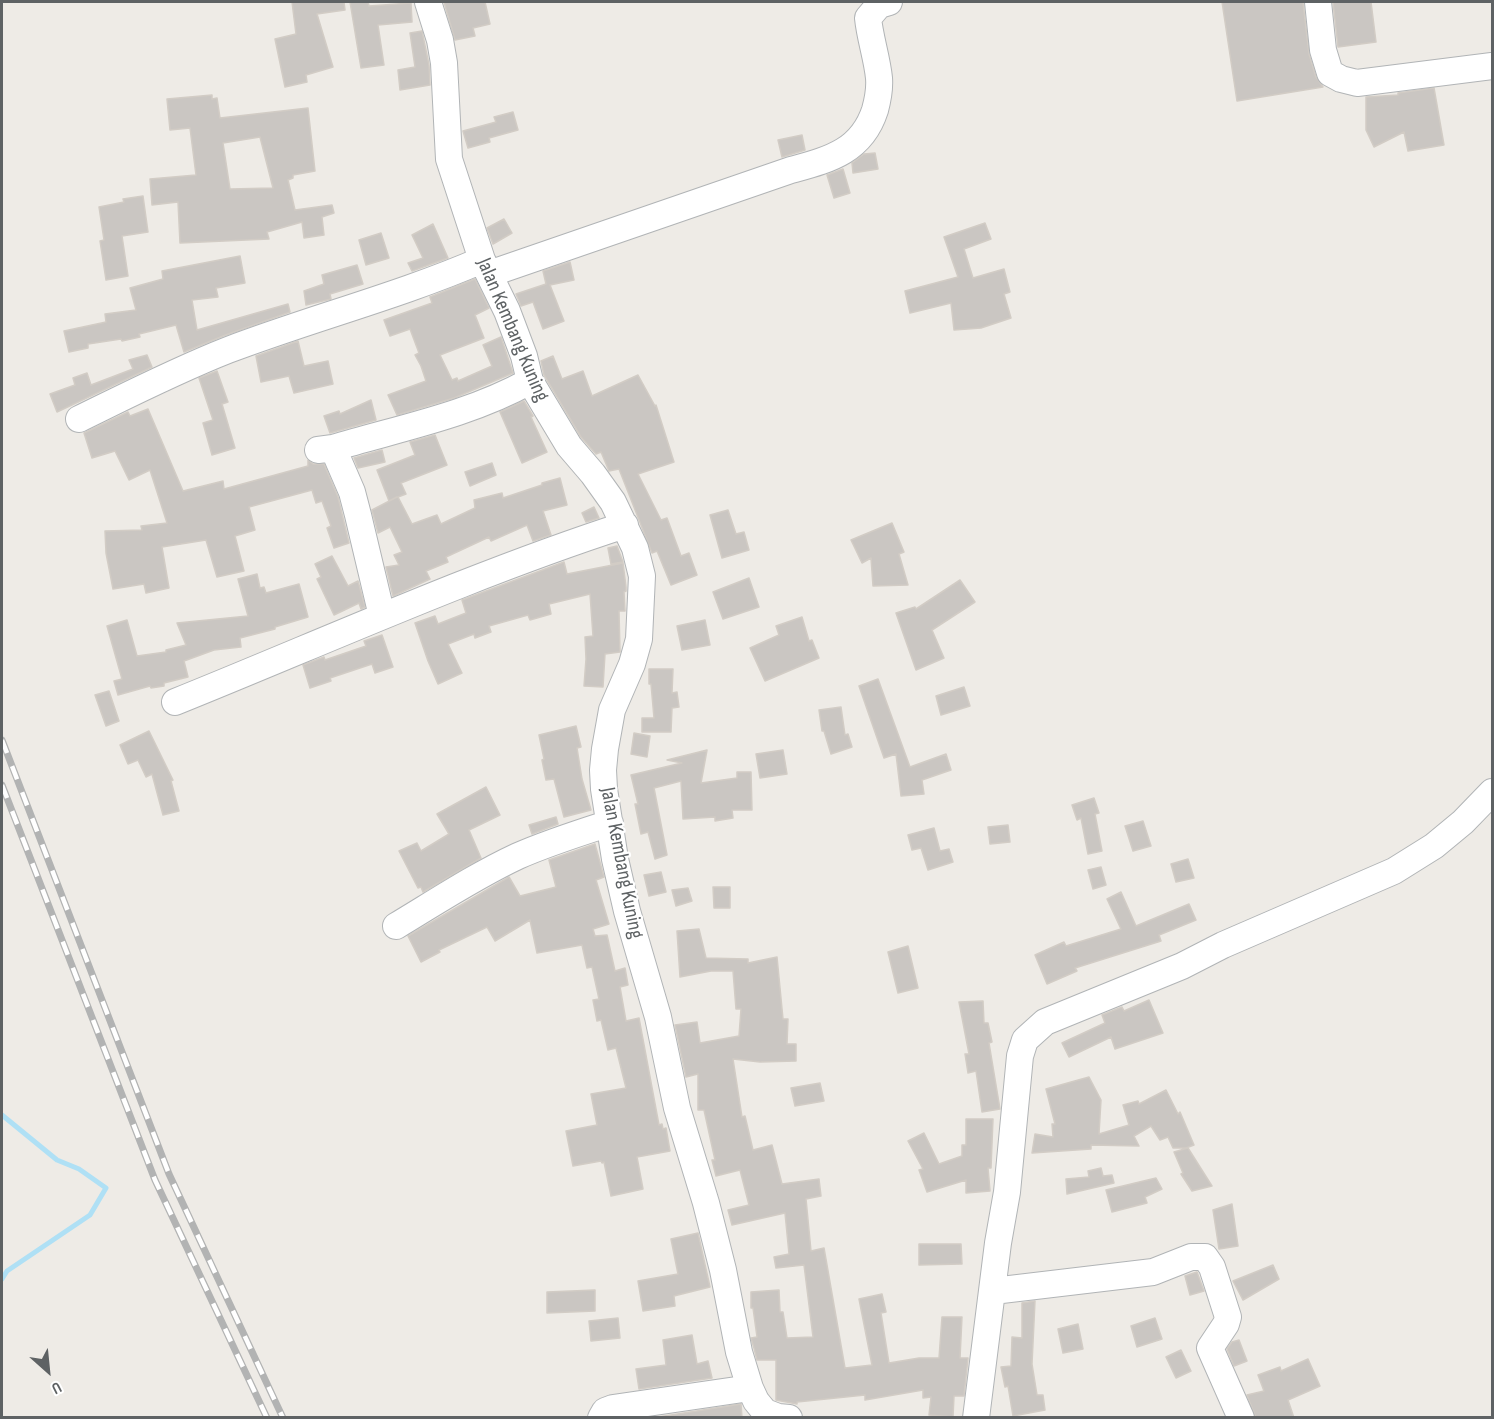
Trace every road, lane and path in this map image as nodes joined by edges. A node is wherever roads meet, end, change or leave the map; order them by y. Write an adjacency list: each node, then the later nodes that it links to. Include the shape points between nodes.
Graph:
1 (428, 2): 5 (street, Jalan Kembang Kuning, via 444,63 449,159)
2 (889, 2): 5 (street, via 879,5 868,18 880,94 870,123 848,149 824,161)
3 (1318, 2): 4 (street, via 1325,59 1330,73 1341,79 1358,83)
4 (1492, 66)
5 (485, 267): 6 (street, Jalan Kembang Kuning, via 507,311); 7 (street, via 226,351)
6 (530, 381): 8 (street, Jalan Kembang Kuning); 9 (street, via 471,408 326,449 352,492)
7 (79, 419)
8 (624, 525): 9 (street, via 530,557); 12 (street, Jalan Kembang Kuning, via 642,576 641,619 632,664 612,710 605,749 604,789)
9 (382, 616): 10 (street)
10 (175, 702)
11 (1492, 792): 14 (street, via 1434,846 1394,871 1182,966 1072,1010 1034,1031 1025,1040 1020,1056)
12 (610, 823): 13 (street, via 517,856); 15 (street, Jalan Kembang Kuning, via 620,882 658,1017 677,1108 706,1203)
13 (396, 926)
14 (993, 1291): 18 (street); 19 (street, via 1153,1272 1191,1257 1205,1257 1228,1317 1210,1348)
15 (750, 1388): 16 (street, via 613,1408); 17 (street, Jalan Kembang Kuning, via 765,1413)
16 (601, 1418)
17 (789, 1418)
18 (976, 1418)
19 (1241, 1418)

